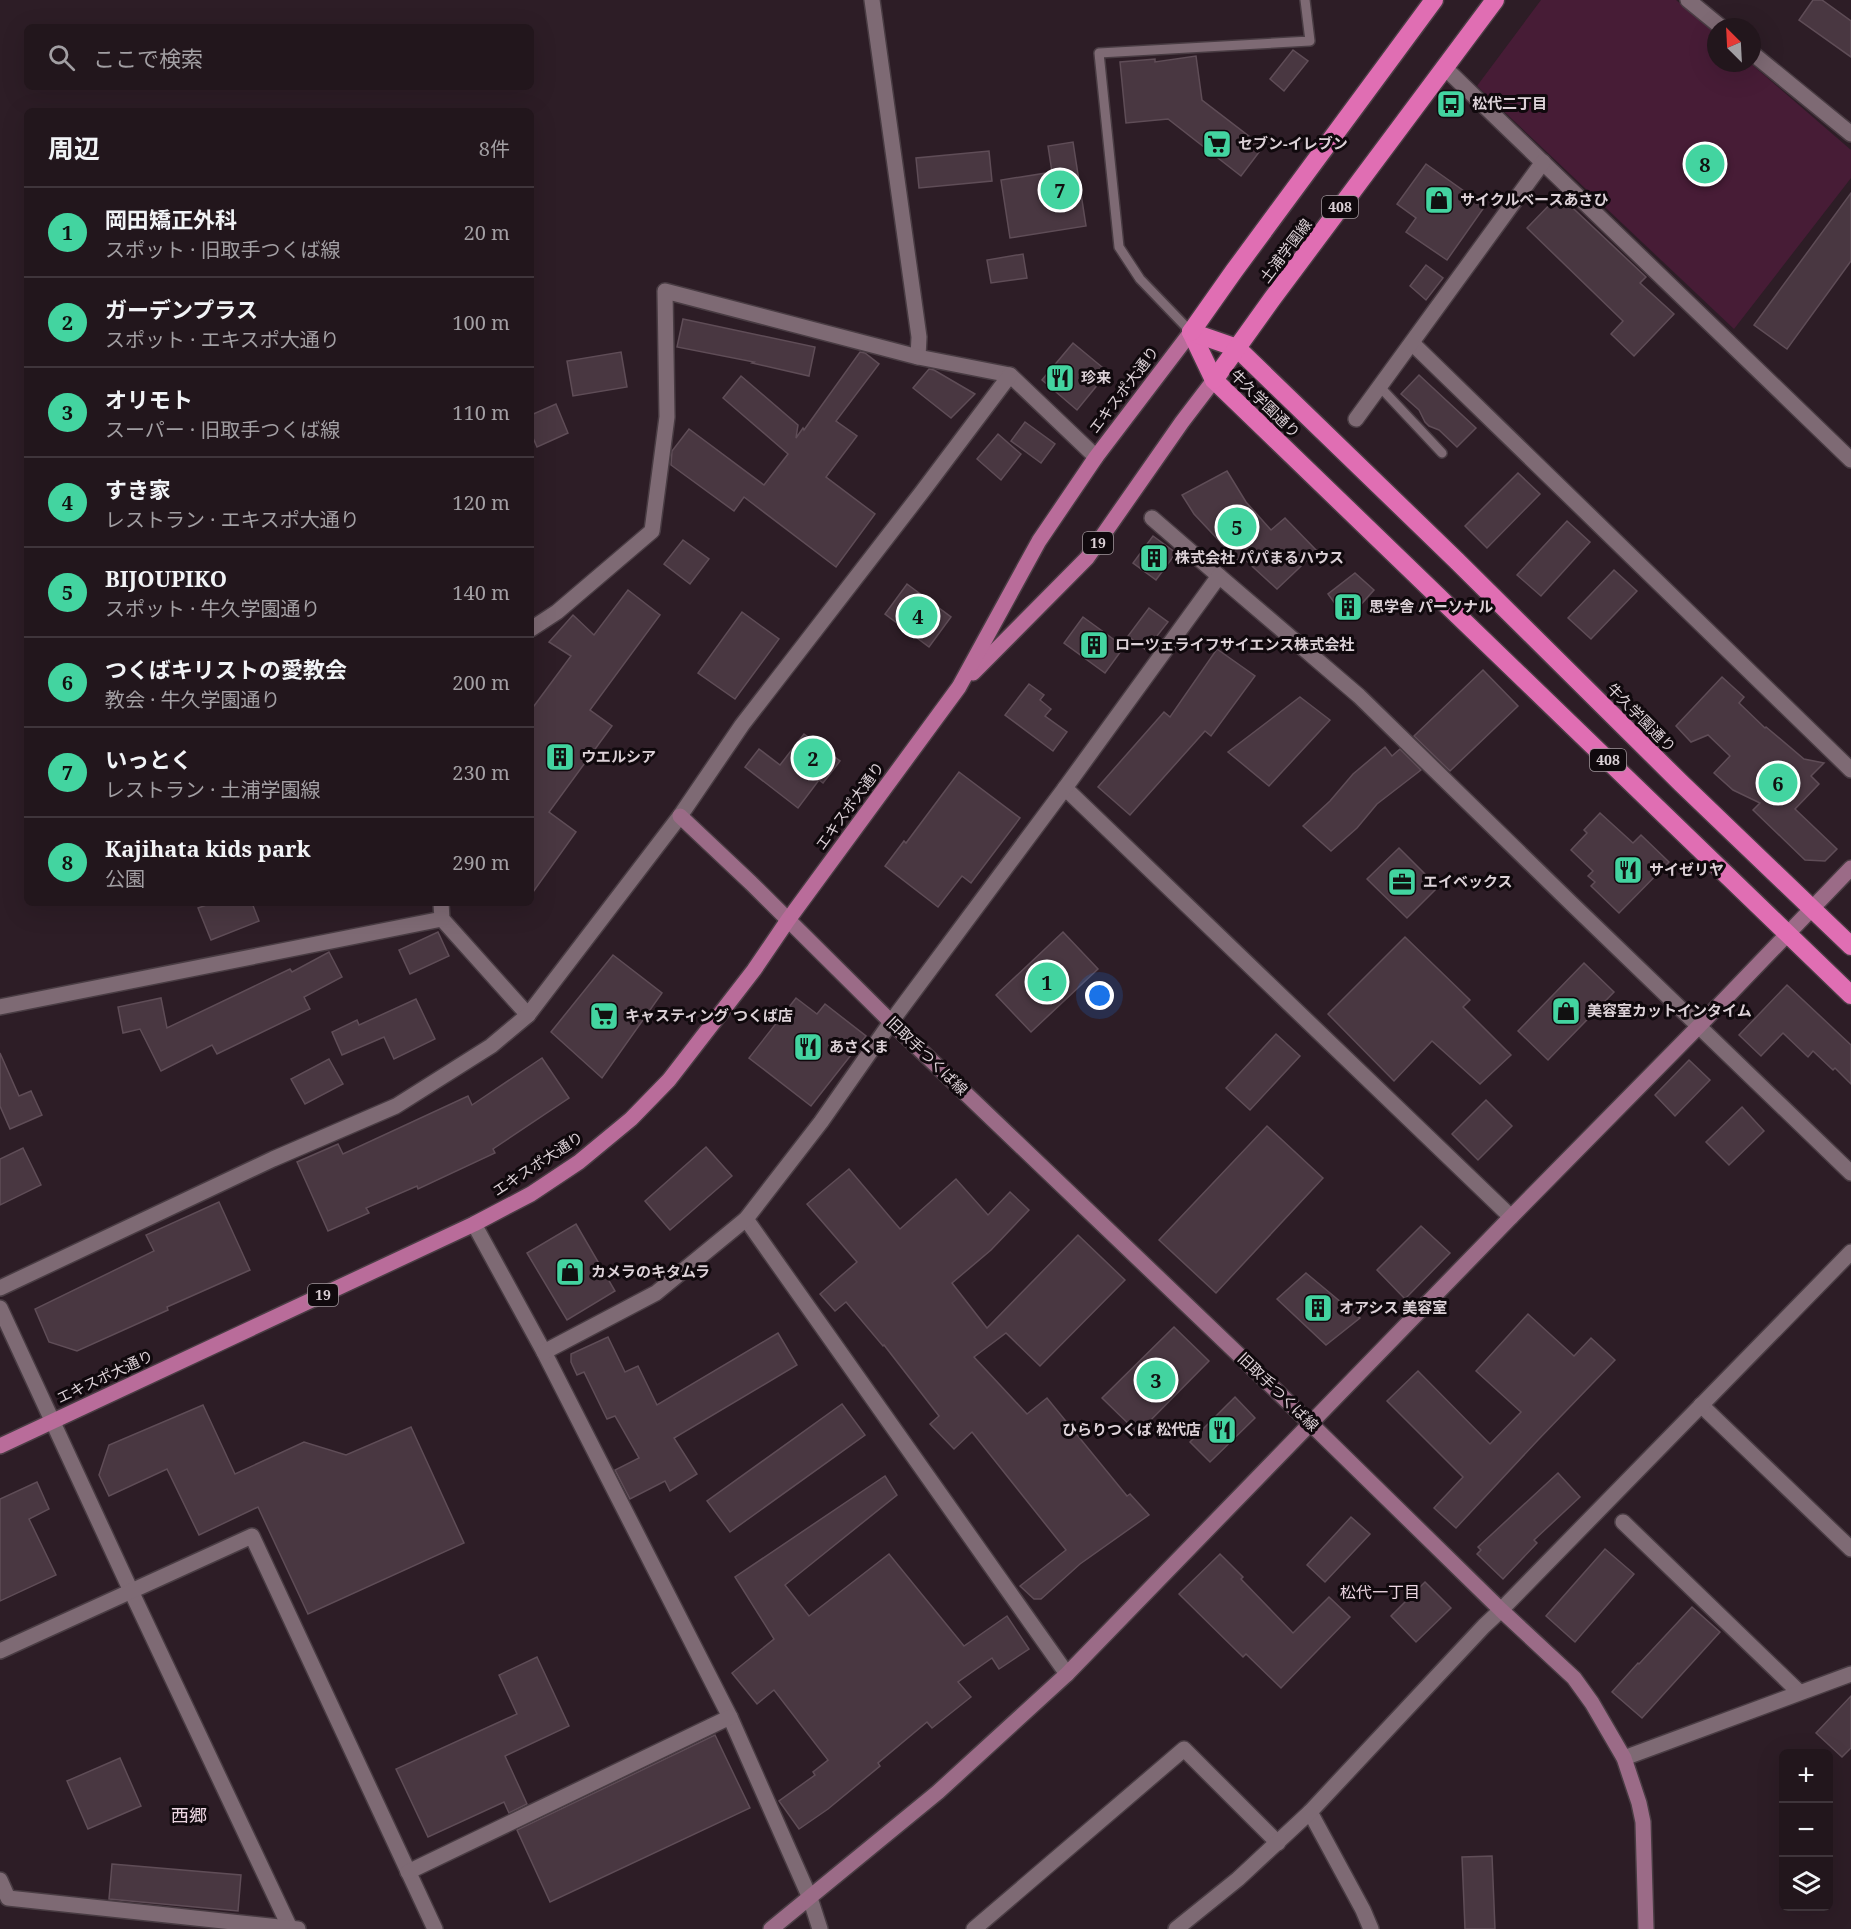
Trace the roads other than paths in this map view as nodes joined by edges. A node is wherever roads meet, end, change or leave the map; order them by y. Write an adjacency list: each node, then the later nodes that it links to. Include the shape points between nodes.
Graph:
1 (872, 0): 14 (street, via 919,337)
2 (1305, 0): 11 (lane, via 1310,41 1099,53 1119,247 1140,279)
3 (1434, 0): 11 (highway, 土浦学園線)
4 (1495, 0): 8 (highway, 土浦学園線 / 408)
5 (1688, 0): 6 (street)
6 (1710, 18)
7 (1761, 60): 9 (street)
8 (1444, 67): 10 (street); 13 (highway, 土浦学園線 / 408)
9 (1851, 134)
10 (1543, 162): 12 (street); 21 (street)
11 (1191, 333): 13 (highway, 牛久学園通り / 408); 16 (highway, 牛久学園通り / 408); 20 (main road, エキスポ大通り / 19)
12 (1412, 343): 17 (street); 26 (street)
13 (1237, 348): 16 (highway, 土浦学園線 / 408); 31 (highway, 牛久学園通り / 408)
14 (918, 357): 15 (street); 24 (street, via 665,291 667,417 652,531)
15 (1010, 375): 20 (street); 28 (street, via 742,725)
16 (1214, 380): 25 (main road, エキスポ大通り / 19, via 1087,558); 34 (highway, 牛久学園通り / 408)
17 (1380, 387): 18 (street); 19 (lane)
18 (1356, 419)
19 (1442, 453)
20 (1096, 457): 25 (main road, エキスポ大通り / 19, via 1039,541)
21 (1851, 460)
22 (1152, 518): 23 (street)
23 (1219, 576): 27 (street); 40 (street, via 1359,696)
24 (534, 627)
25 (959, 687): 33 (main road, エキスポ大通り / 19)
26 (1851, 770)
27 (1065, 788): 39 (street); 42 (street)
28 (680, 816): 33 (street, 旧取手つくば線); 38 (street)
29 (1851, 868): 31 (street)
30 (441, 906): 32 (street)
31 (1812, 908): 34 (street); 35 (highway, 牛久学園通り / 408)
32 (442, 919): 37 (street); 38 (street)
33 (788, 920): 39 (street, 旧取手つくば線); 44 (main road, エキスポ大通り / 19, via 669,1080 631,1119 579,1162 531,1194)
34 (1787, 933): 36 (highway, 牛久学園通り / 408); 40 (street)
35 (1851, 946)
36 (1851, 995)
37 (0, 1007)
38 (528, 1015): 46 (street, via 491,1046 396,1106 273,1159)
39 (891, 1022): 43 (street); 51 (street, 旧取手つくば線)
40 (1699, 1026): 41 (street); 42 (street)
41 (1851, 1173)
42 (1511, 1217): 51 (street)
43 (746, 1220): 48 (street, via 656,1293); 58 (street)
44 (474, 1224): 48 (street); 50 (main road, エキスポ大通り / 19)
45 (1851, 1252): 49 (street)
46 (0, 1288)
47 (0, 1308): 50 (street)
48 (544, 1352): 61 (street)
49 (1701, 1405): 54 (street); 56 (street)
50 (53, 1421): 52 (main road, エキスポ大通り / 19); 55 (street)
51 (1310, 1423): 56 (street, 旧取手つくば線); 58 (street)
52 (0, 1446)
53 (1623, 1522): 60 (street)
54 (1851, 1549)
55 (131, 1591): 57 (street); 65 (street, via 252,1536); 68 (street)
56 (1502, 1610): 62 (street, 旧取手つくば線, via 1574,1678); 63 (street)
57 (0, 1651)
58 (1066, 1674): 67 (street, via 938,1792)
59 (1851, 1674): 60 (street)
60 (1799, 1692): 62 (street)
61 (730, 1717): 65 (street); 67 (street)
62 (1624, 1758): 75 (street, 旧取手つくば線, via 1643,1822)
63 (1310, 1812): 64 (street); 74 (street)
64 (1278, 1843): 72 (street, via 1184,1749); 73 (street)
65 (408, 1872): 69 (street)
66 (0, 1880): 68 (street, via 8,1898)
67 (810, 1899): 70 (street); 71 (street)
68 (294, 1929)
69 (435, 1929)
70 (771, 1929)
71 (820, 1929)
72 (974, 1929)
73 (1176, 1929)
74 (1371, 1929)
75 (1646, 1929)

